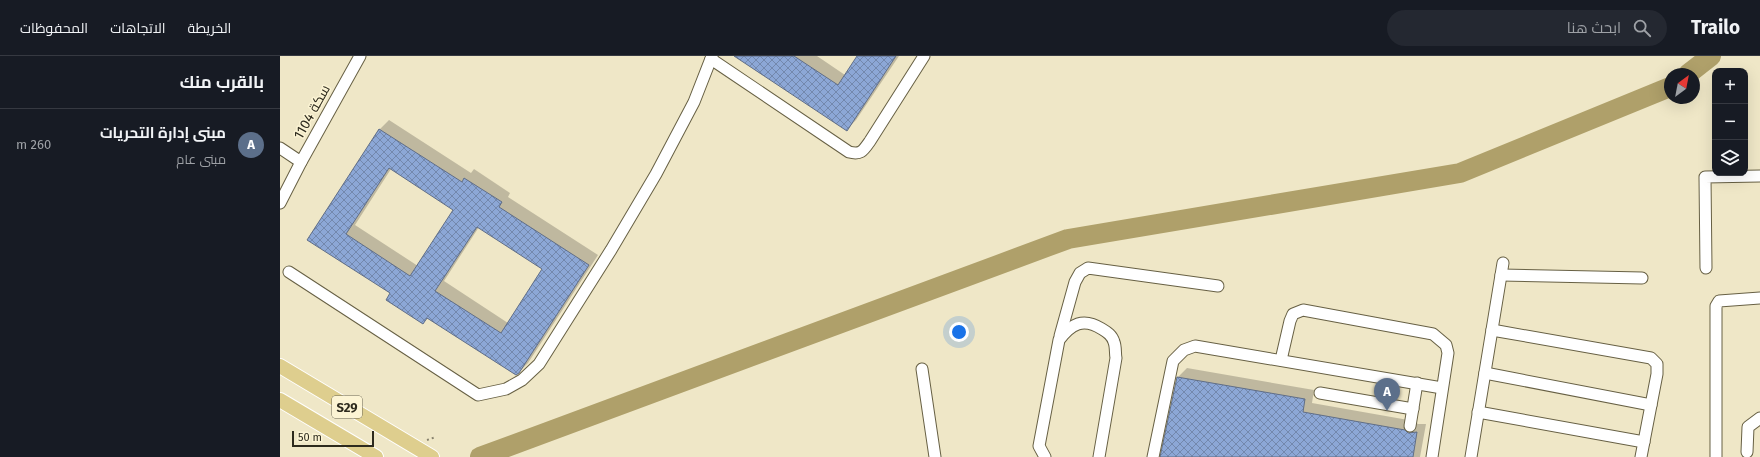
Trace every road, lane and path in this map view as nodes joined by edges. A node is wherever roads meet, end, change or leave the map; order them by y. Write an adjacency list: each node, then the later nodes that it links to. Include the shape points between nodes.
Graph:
1 (360, 56): 5 (street, سكة 1104)
2 (924, 56): 3 (street, via 864,150 857,154 849,152)
3 (712, 57): 12 (street, via 694,102 656,174 611,250 539,364 522,380 506,390 478,395)
4 (280, 148): 5 (street)
5 (301, 162): 9 (street, سكة 1104)
6 (1714, 176): 11 (street, via 1705,177)
7 (1748, 176): 8 (street)
8 (1760, 176)
9 (280, 204)
10 (1503, 263): 13 (street)
11 (1706, 268)
12 (289, 272)
13 (1501, 275): 14 (street); 17 (street)
14 (1642, 278)
15 (1218, 286): 18 (street, via 1088,268 1080,273 1075,282)
16 (1760, 298): 43 (street, via 1724,300 1719,301 1716,306)
17 (1492, 330): 22 (street); 27 (street, via 1651,358 1657,364 1657,374)
18 (1059, 340): 37 (street, via 1039,446); 38 (street, via 1067,330 1077,324 1093,323 1110,334 1115,343 1116,358)
19 (1281, 360): 23 (street); 24 (street, via 1290,320 1294,314 1303,310 1433,334 1446,345 1448,353); 39 (street, via 1195,346 1184,350 1173,361)
20 (280, 366): 35 (main road, S29)
21 (922, 369): 36 (street)
22 (1485, 373): 27 (street); 29 (street)
23 (1417, 383): 24 (street); 28 (street)
24 (1442, 388): 40 (street)
25 (1320, 393): 28 (street)
26 (280, 400): 34 (main road, S29)
27 (1651, 405): 32 (street)
28 (1413, 410): 31 (street)
29 (1478, 412): 32 (street); 41 (street)
30 (1760, 418): 33 (street, via 1748,427)
31 (1410, 426)
32 (1644, 442): 42 (street)
33 (1747, 452)
34 (376, 457)
35 (432, 457)
36 (935, 457)
37 (1045, 457)
38 (1099, 457)
39 (1153, 457)
40 (1432, 457)
41 (1471, 457)
42 (1641, 457)
43 (1716, 457)

